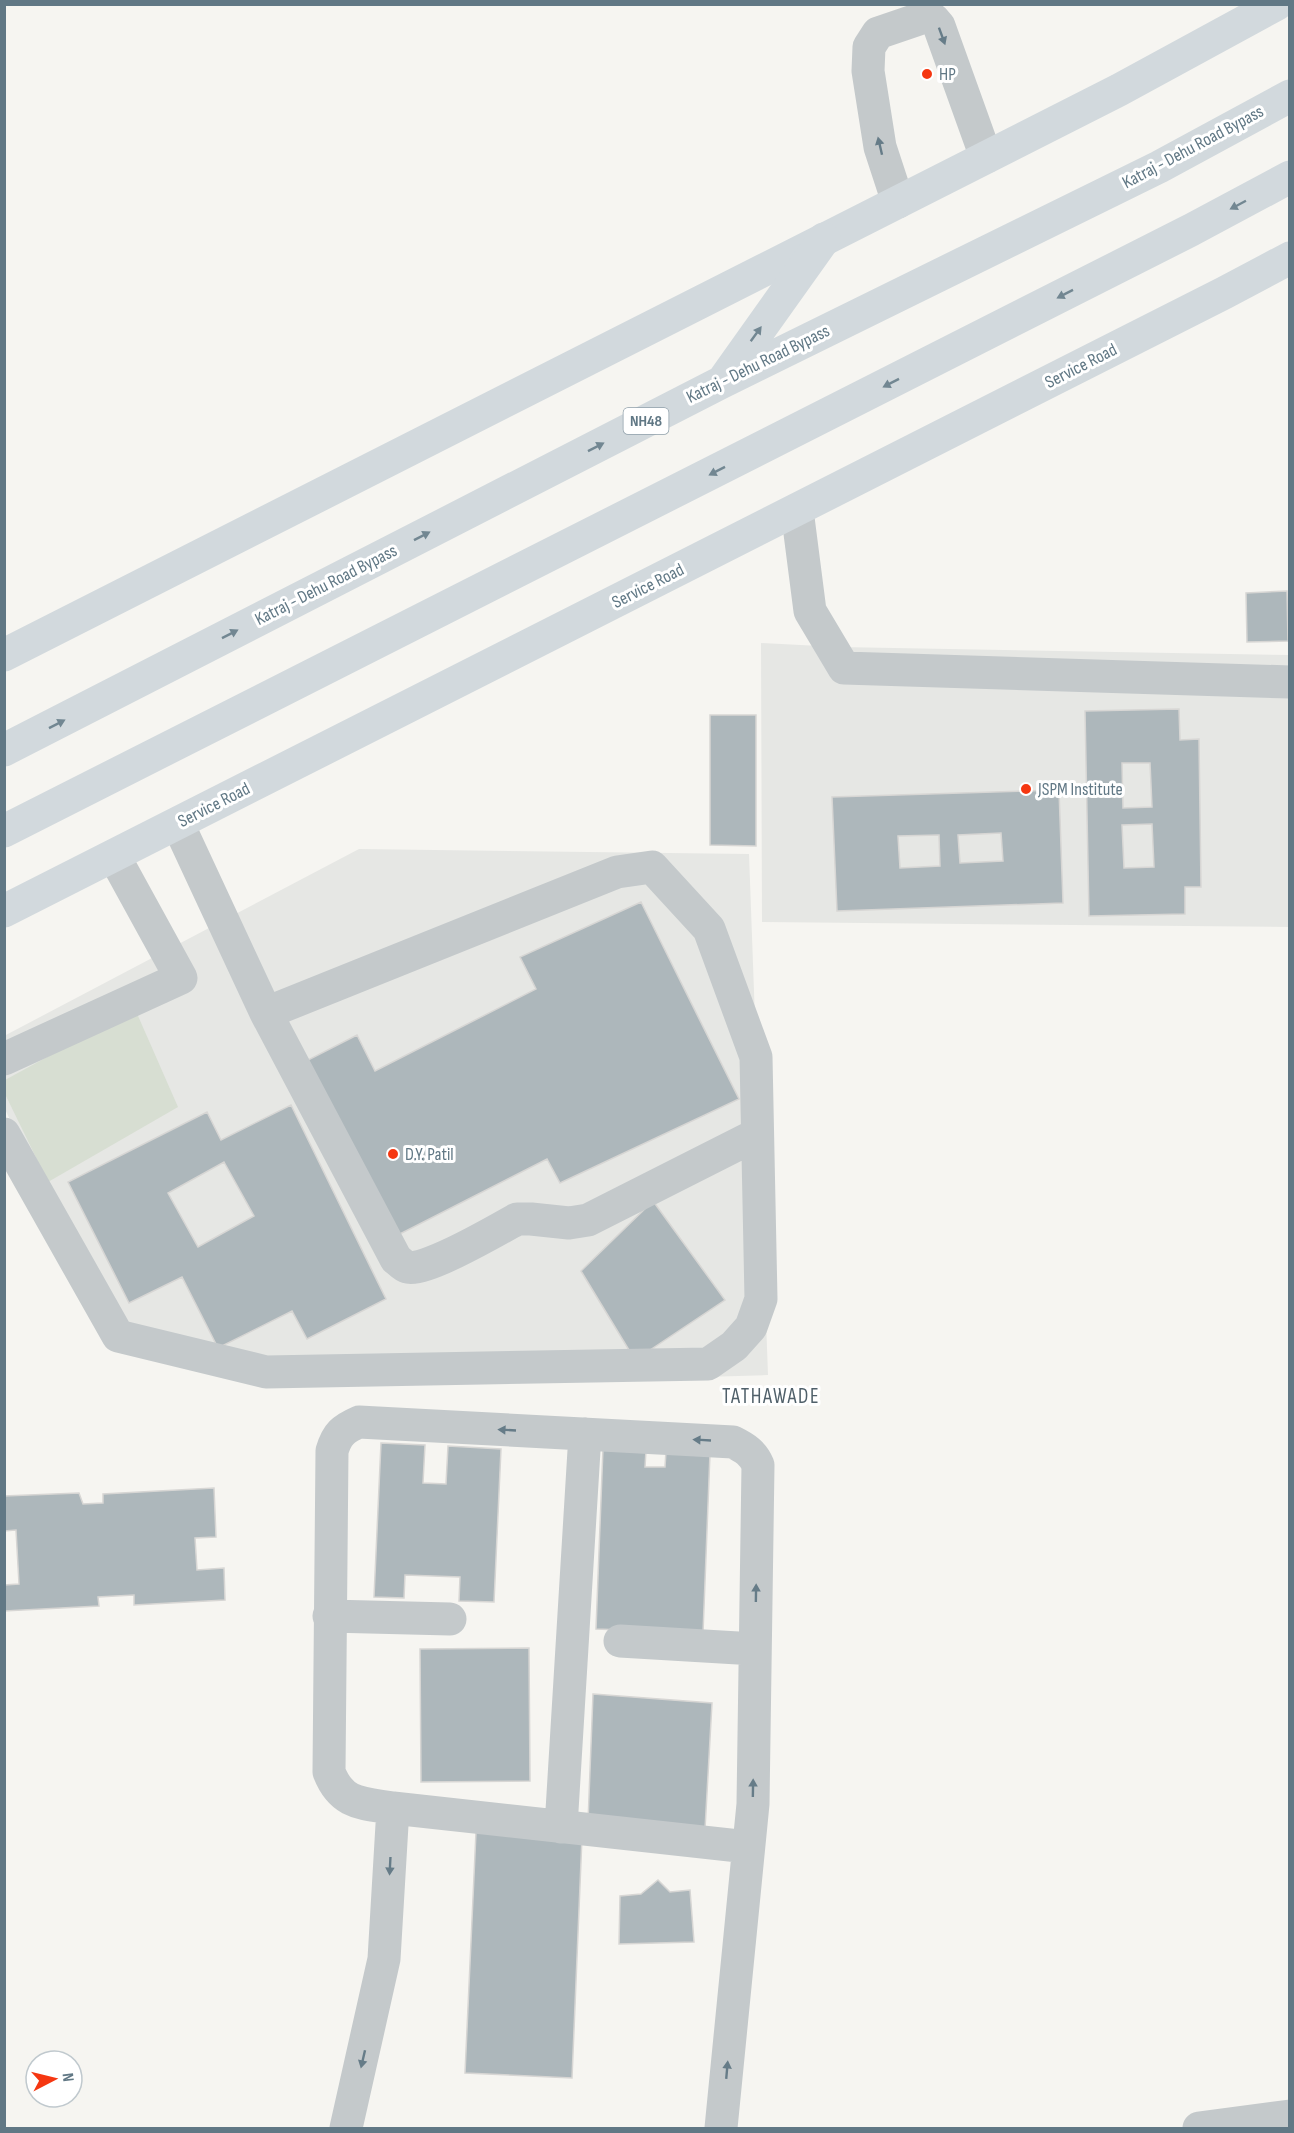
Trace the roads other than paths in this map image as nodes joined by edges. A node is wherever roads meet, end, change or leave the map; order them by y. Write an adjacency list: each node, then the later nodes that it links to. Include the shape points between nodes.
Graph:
1 (1277, 4): 2 (main road)
2 (1235, 16): 4 (main road, via 1119,90)
3 (1290, 96): 9 (main road, Katraj - Dehu Road Bypass / NH48, via 1159,167)
4 (986, 157): 6 (main road); 6 (street, one-way to 4, via 880,147 868,71 868,47 878,33 925,17 933,19 939,26)
5 (1290, 177): 15 (main road, one-way to 15, via 1181,236)
6 (898, 202): 7 (main road)
7 (824, 239): 9 (main road, one-way to 7); 11 (main road)
8 (1290, 258): 10 (main road, Service Road)
9 (722, 382): 13 (main road, Katraj - Dehu Road Bypass / NH48, one-way to 9)
10 (796, 510): 12 (street, via 810,611 844,668); 14 (main road, Service Road)
11 (4, 655)
12 (1290, 682)
13 (4, 750)
14 (178, 824): 16 (main road, Service Road); 18 (street)
15 (4, 831)
16 (114, 856): 17 (main road, Service Road); 19 (street, via 181,978)
17 (4, 911)
18 (266, 1013): 21 (street, via 396,1259 406,1267 416,1268 440,1259 517,1219 569,1223 588,1220); 21 (street, via 617,872 652,867 709,929 756,1057)
19 (4, 1059)
20 (4, 1134): 21 (street, via 118,1336 267,1372 708,1364 735,1346 751,1327 760,1299)
21 (756, 1135)
22 (585, 1434): 23 (street, one-way to 23, via 359,1422 342,1430 332,1451); 26 (street, one-way to 22, via 758,1465 754,1456 733,1442); 28 (street)
23 (329, 1616): 24 (street); 27 (street, via 329,1772 336,1788 348,1798)
24 (450, 1620)
25 (620, 1641): 26 (street)
26 (755, 1649): 29 (street, one-way to 26, via 753,1804)
27 (393, 1808): 28 (street); 31 (street, one-way to 31, via 384,1959)
28 (561, 1827): 29 (street)
29 (748, 1846): 32 (street, one-way to 29)
30 (1290, 2116): 33 (street)
31 (346, 2128)
32 (721, 2128)
33 (1199, 2128)

